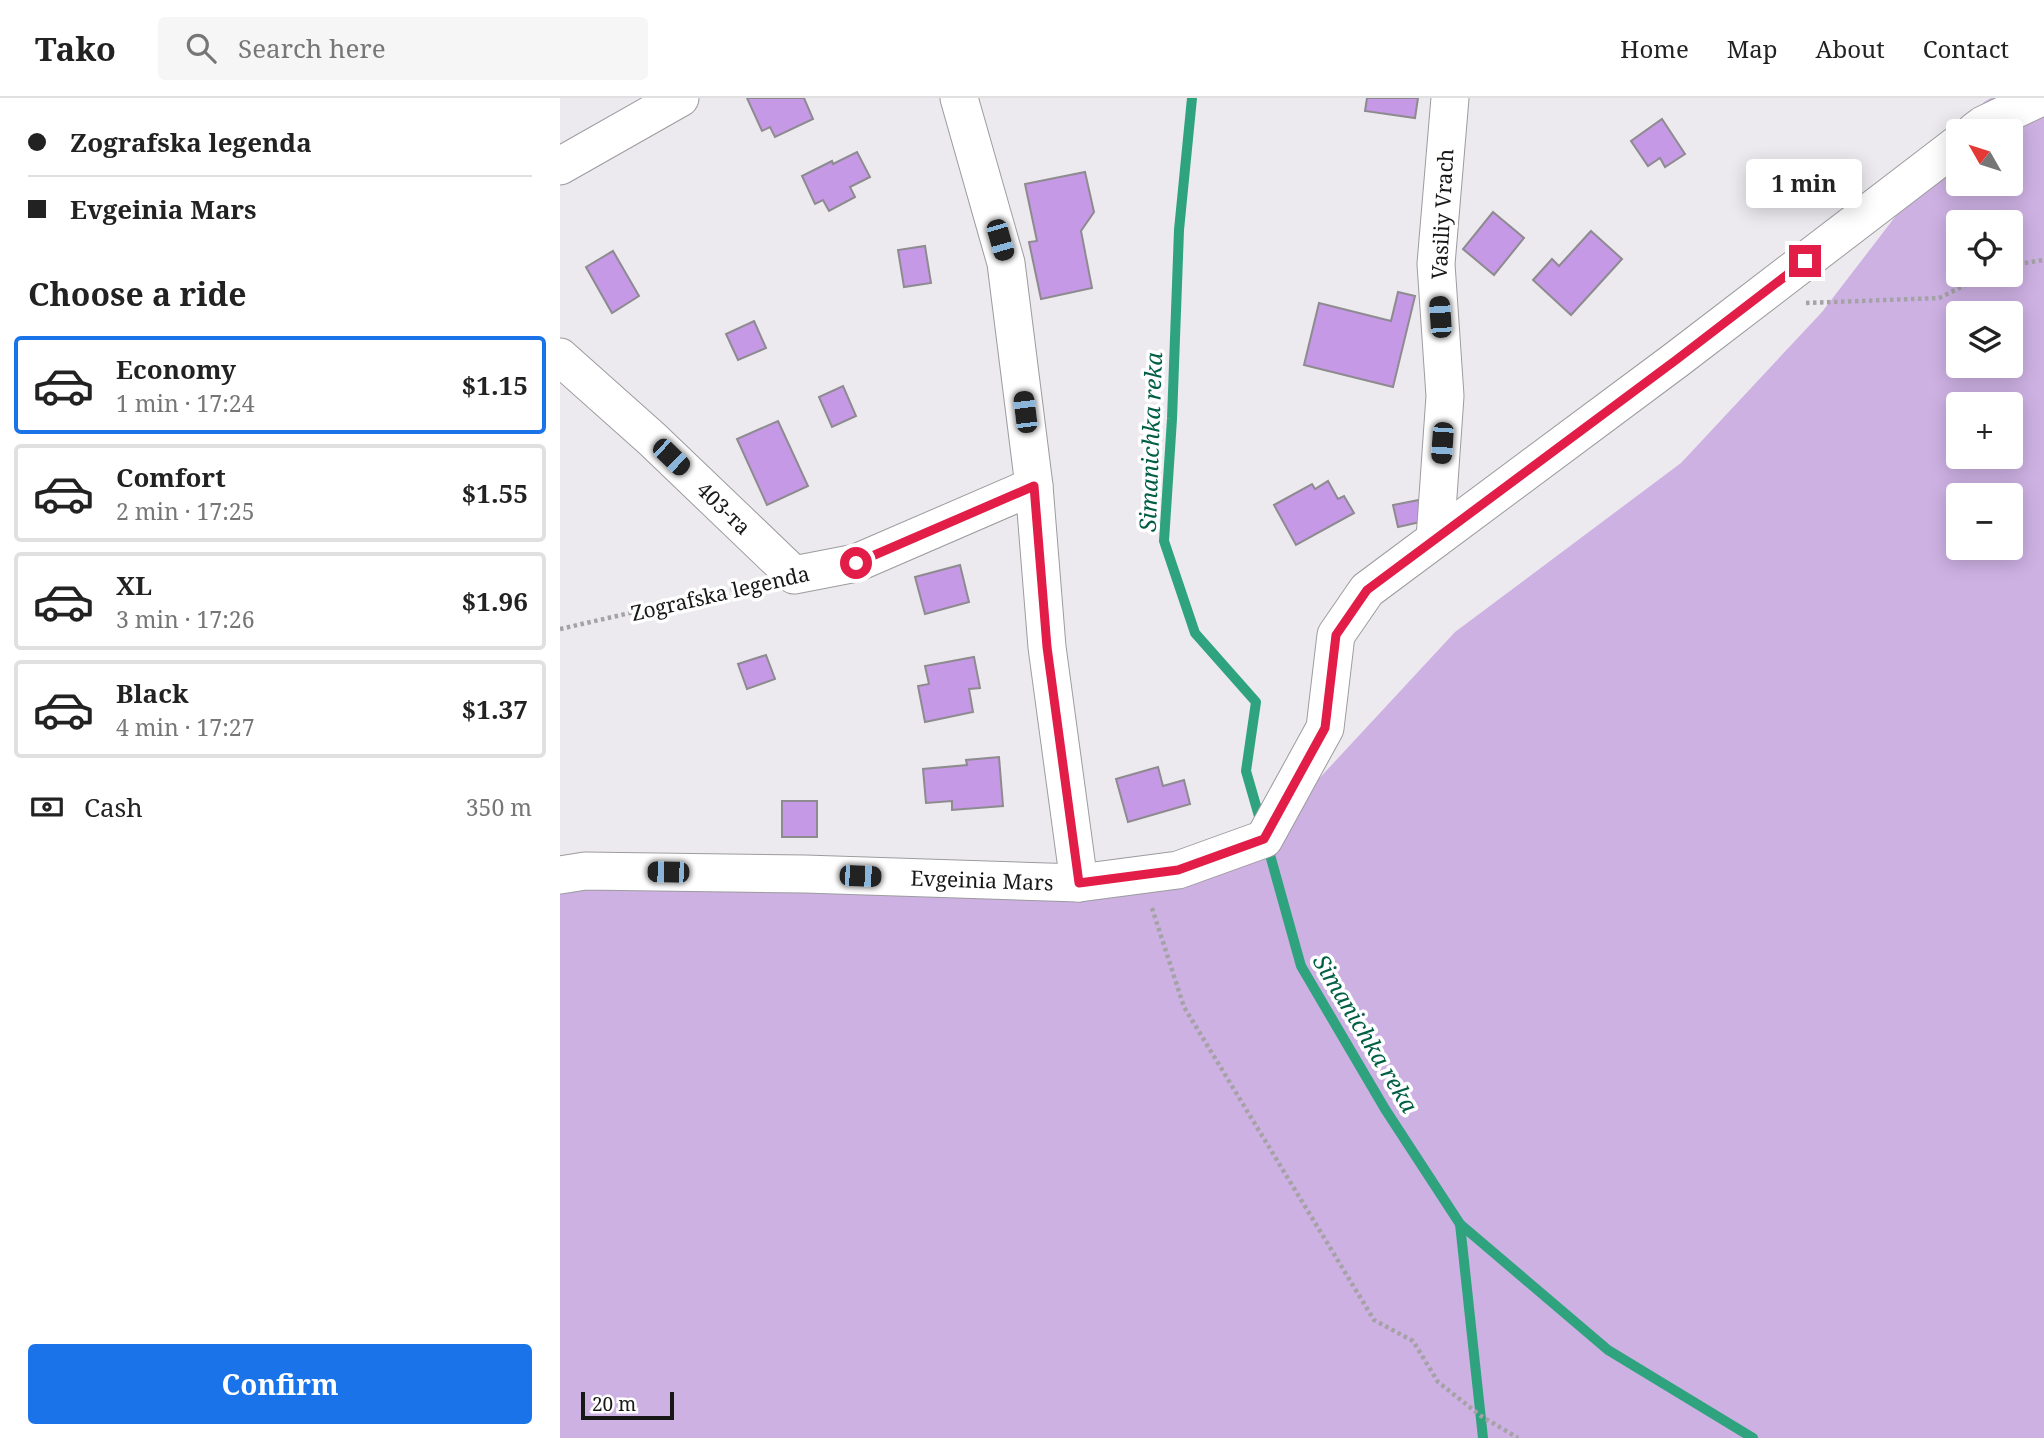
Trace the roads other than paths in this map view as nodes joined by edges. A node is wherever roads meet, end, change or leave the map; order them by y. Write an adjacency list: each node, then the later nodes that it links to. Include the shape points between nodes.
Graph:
1 (680, 98): 7 (street)
2 (960, 98): 9 (street, via 1006,263)
3 (1450, 98): 10 (street, Vasiliy Vrach, via 1436,264 1445,396)
4 (2039, 98): 5 (street)
5 (1995, 119)
6 (1946, 153): 10 (street, Evgeinia Mars)
7 (560, 166)
8 (560, 357): 11 (street, 403-та)
9 (1034, 486): 11 (street, Zografska legenda, via 856,563); 13 (street, via 1047,647)
10 (1435, 539): 13 (street, Evgeinia Mars, via 1367,590 1336,635 1325,728 1270,827 1178,870)
11 (794, 575)
12 (560, 875): 13 (street, Evgeinia Mars, via 585,871 805,874)
13 (1079, 883)

